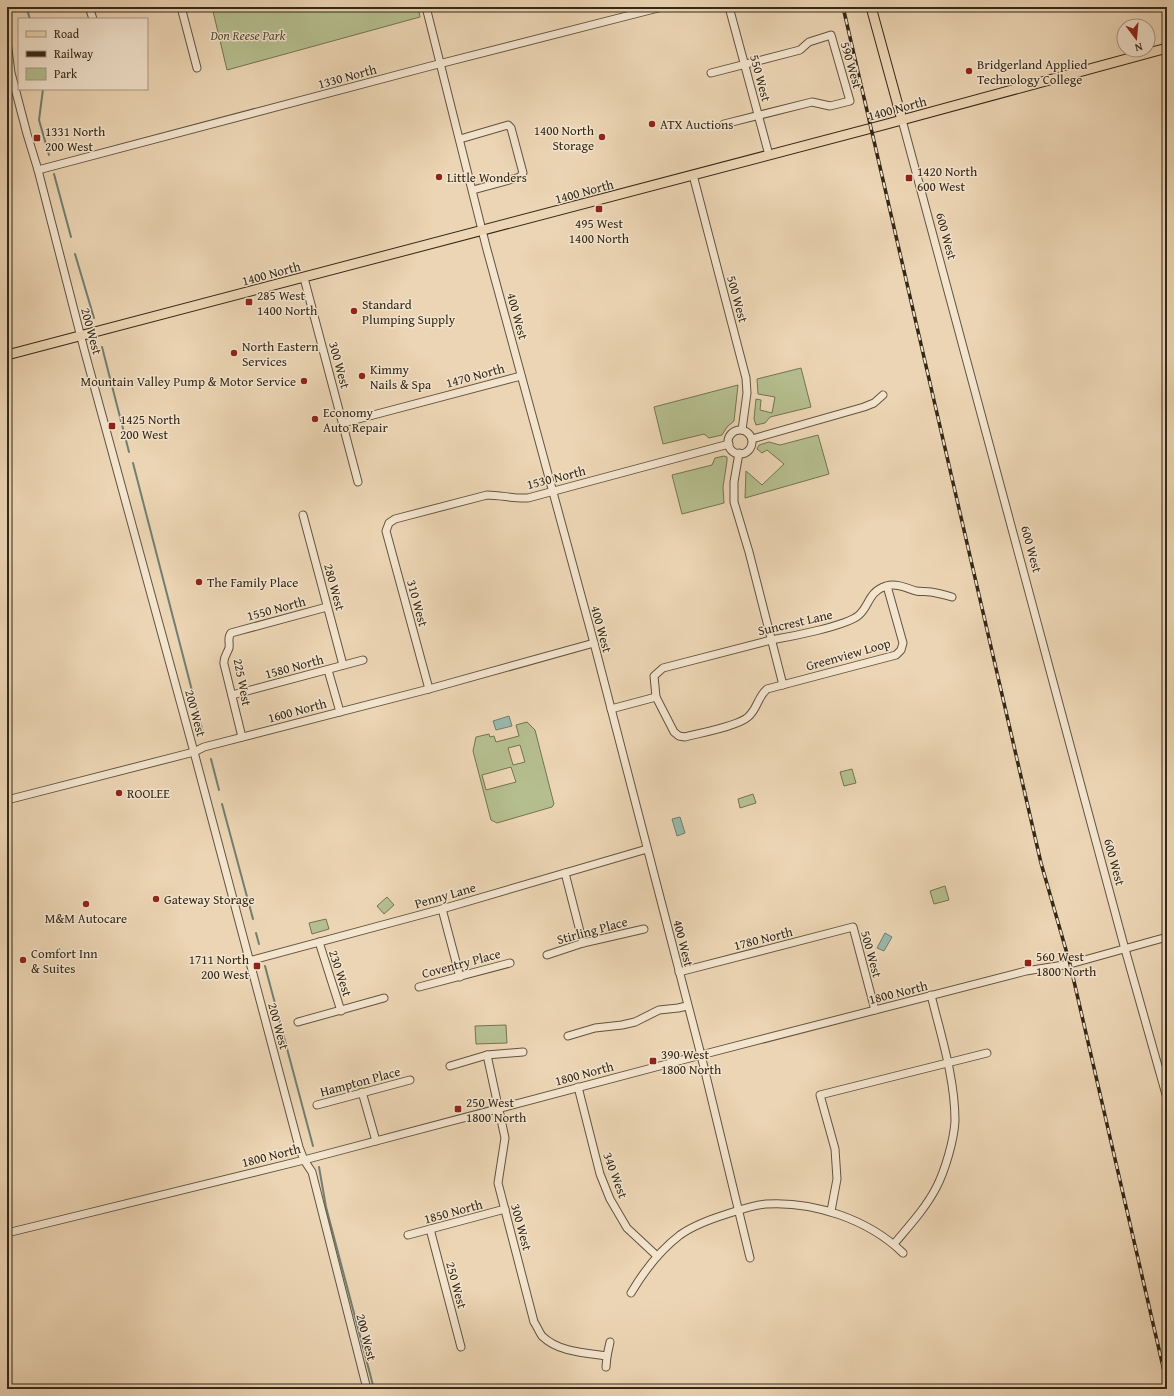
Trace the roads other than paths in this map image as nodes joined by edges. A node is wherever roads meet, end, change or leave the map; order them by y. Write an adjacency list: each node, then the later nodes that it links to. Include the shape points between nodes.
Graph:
1 (89, 7): 7 (street)
2 (181, 7): 12 (street)
3 (426, 7): 10 (street, 400 West)
4 (662, 7): 10 (street, 1330 North)
5 (729, 7): 11 (street, 550 West)
6 (871, 7): 17 (main road, 600 West)
7 (93, 18)
8 (7, 41): 14 (street, 200 West, via 11,73)
9 (1167, 48): 17 (main road, 1400 North)
10 (441, 64): 19 (street, 400 West); 21 (street, 1330 North)
11 (744, 64): 13 (street); 16 (street, 550 West); 16 (street, 590 West, via 800,50 809,42 831,35 850,101 830,106 812,102)
12 (197, 68)
13 (711, 73)
14 (17, 84)
15 (18, 90): 21 (street, 200 West)
16 (758, 115): 18 (street); 20 (street, 550 West)
17 (902, 120): 20 (main road, 1400 North); 65 (street, 600 West)
18 (724, 124)
19 (460, 139): 23 (street, 400 West); 23 (street, via 508,125 523,173 520,177)
20 (769, 155): 22 (main road, 1400 North)
21 (38, 170): 26 (street, 200 West)
22 (693, 175): 24 (main road, 1400 North); 31 (street, 500 West, via 746,378 747,393)
23 (473, 190): 24 (street, 400 West)
24 (483, 231): 25 (main road, 1400 North); 28 (street, 400 West)
25 (304, 278): 26 (main road, 1400 North); 30 (street, 300 West)
26 (81, 337): 27 (main road, 1400 North); 55 (street, 200 West)
27 (7, 355)
28 (521, 376): 30 (street, 1470 North); 36 (street, 400 West)
29 (883, 394): 32 (street, via 874,403 864,407)
30 (343, 422): 35 (street, 300 West)
31 (742, 430): 32 (street); 33 (street, via 732,434)
32 (752, 439): 34 (street, via 749,450)
33 (729, 444): 34 (street, via 732,450); 36 (street, 1530 North)
34 (739, 453): 43 (street, via 734,482 734,502)
35 (358, 482)
36 (553, 491): 38 (street, 1530 North, via 523,498 487,495 394,519); 44 (street, 400 West)
37 (303, 515): 41 (street, 280 West)
38 (389, 523): 49 (street, 310 West, via 386,531)
39 (887, 586): 40 (street, via 896,585); 43 (street, Suncrest Lane, via 877,591 860,614 850,621); 48 (street, Greenview Loop, via 902,650 896,655)
40 (952, 597)
41 (327, 607): 42 (street, 1550 North); 46 (street, 280 West)
42 (231, 632): 50 (street, 225 West, via 224,659)
43 (771, 640): 48 (street); 51 (street, Suncrest Lane, via 663,668 654,676)
44 (594, 643): 49 (street, 1600 North); 52 (street, 400 West)
45 (363, 660): 46 (street, 1580 North)
46 (343, 665): 47 (street, 1580 North)
47 (328, 670): 50 (street, 1580 North); 53 (street)
48 (783, 685): 51 (street, via 768,689 761,695 754,712 747,718 685,737 674,732)
49 (429, 689): 53 (street, 1600 North)
50 (232, 695): 54 (street, 225 West)
51 (656, 697): 52 (street)
52 (611, 709): 57 (street, 400 West)
53 (340, 712): 54 (street, 1600 North)
54 (242, 737): 55 (street, 1600 North)
55 (194, 752): 56 (street, 1600 North); 67 (street, 200 West)
56 (7, 800)
57 (647, 849): 58 (street, Penny Lane); 69 (street, 400 West)
58 (565, 873): 59 (street, Penny Lane); 64 (street)
59 (442, 909): 63 (street, Penny Lane); 70 (street)
60 (853, 927): 69 (street, 1780 North); 75 (street, 500 West)
61 (644, 929): 64 (street, Stirling Place)
62 (1167, 937): 65 (street, 1800 North)
63 (319, 942): 67 (street, Penny Lane); 76 (street, 230 West)
64 (582, 943): 66 (street, Stirling Place)
65 (1125, 948): 72 (street, 1800 North, via 1070,964 1026,971); 88 (street, 600 West)
66 (547, 955)
67 (249, 960): 92 (street, 200 West)
68 (510, 963): 70 (street, Coventry Place)
69 (679, 972): 74 (street, 400 West)
70 (460, 977): 71 (street, Coventry Place)
71 (419, 987)
72 (931, 996): 75 (street, 1800 North); 83 (street)
73 (384, 998): 76 (street)
74 (687, 1006): 78 (street, via 659,1010 635,1022 594,1028); 82 (street, 400 West)
75 (875, 1010): 82 (street, 1800 North)
76 (341, 1011): 77 (street)
77 (298, 1022)
78 (568, 1036)
79 (523, 1052): 81 (street)
80 (987, 1053): 83 (street)
81 (487, 1055): 84 (street); 90 (street, 300 West)
82 (700, 1055): 86 (street, 1800 North); 94 (street, 400 West)
83 (948, 1063): 95 (street, via 820,1094 835,1149 837,1179); 99 (street, via 955,1122 948,1156 936,1188 919,1215)
84 (450, 1066)
85 (410, 1080): 87 (street, Hampton Place)
86 (578, 1087): 90 (street, 1800 North); 101 (street, 340 West, via 600,1174 610,1199 627,1228)
87 (362, 1092): 89 (street, Hampton Place); 91 (street)
88 (1167, 1098)
89 (317, 1105)
90 (499, 1109): 91 (street, 1800 North); 93 (street, 300 West, via 505,1138 498,1183)
91 (376, 1141): 92 (street, 1800 North)
92 (304, 1160): 97 (street, 1800 North); 108 (street, 200 West, via 312,1172)
93 (505, 1210): 96 (street, 1850 North); 106 (street, 300 West, via 534,1322 542,1335 554,1344 570,1350)
94 (738, 1210): 95 (street, via 764,1204 796,1204); 101 (street, via 708,1220 680,1235); 102 (street, 400 West)
95 (831, 1211): 99 (street, via 864,1226)
96 (430, 1229): 98 (street, 1850 North); 105 (street, 250 West)
97 (7, 1233)
98 (408, 1235)
99 (894, 1244): 100 (street)
100 (903, 1252)
101 (657, 1256): 103 (street)
102 (750, 1258)
103 (631, 1293)
104 (610, 1342): 106 (street)
105 (460, 1347)
106 (607, 1356): 107 (street)
107 (606, 1367)
108 (367, 1389)

